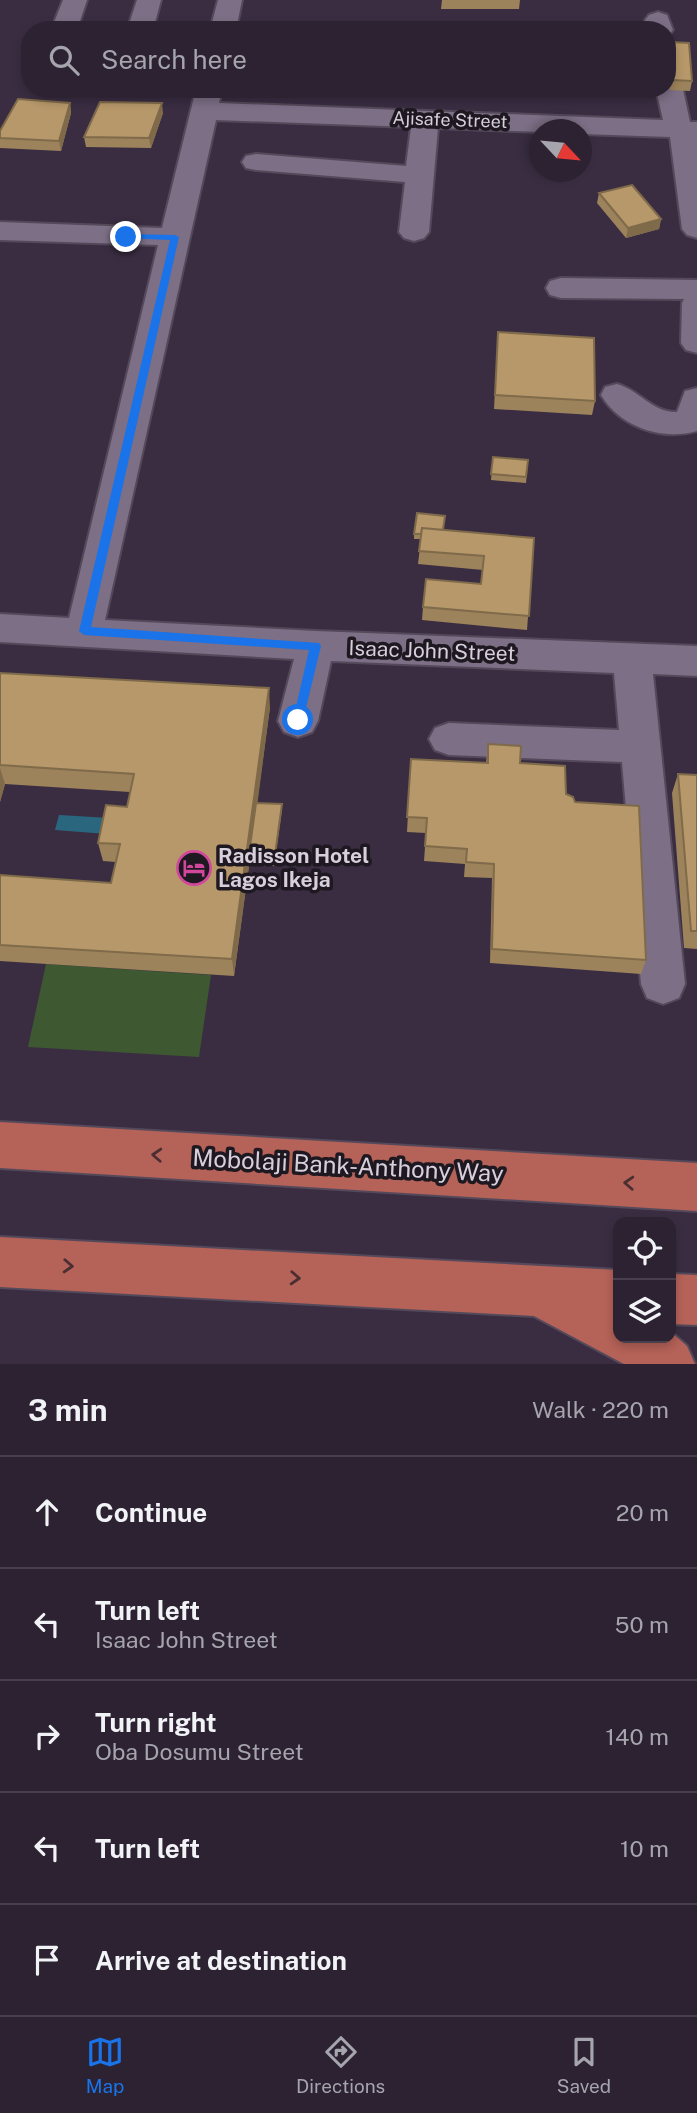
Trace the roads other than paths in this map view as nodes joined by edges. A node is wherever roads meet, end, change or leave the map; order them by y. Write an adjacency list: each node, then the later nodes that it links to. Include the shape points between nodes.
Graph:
1 (75, 0): 4 (street)
2 (149, 0): 5 (street)
3 (230, 0): 6 (street)
4 (67, 21)
5 (143, 21)
6 (225, 21)
7 (675, 98): 10 (street)
8 (206, 100): 9 (street, Ajisafe Street); 16 (street)
9 (425, 119): 10 (street, Ajisafe Street); 12 (street)
10 (686, 130): 13 (street)
11 (256, 162): 12 (street)
12 (419, 174): 15 (street)
13 (697, 229)
14 (0, 231): 16 (street)
15 (414, 232)
16 (175, 237): 24 (street)
17 (561, 288): 18 (street)
18 (697, 290)
19 (697, 303): 20 (street)
20 (697, 343)
21 (617, 395): 22 (street, via 655,424 692,421)
22 (697, 399)
23 (0, 628): 24 (street, Isaac John Street)
24 (84, 631): 25 (street, Isaac John Street)
25 (316, 646): 26 (street, Isaac John Street); 28 (street)
26 (632, 659): 27 (street, Isaac John Street); 30 (street)
27 (697, 661)
28 (298, 720)
29 (449, 739): 30 (street)
30 (641, 747): 31 (street)
31 (663, 984)
32 (0, 1145): 33 (main road, Mobolaji Bank-Anthony Way, one-way to 32)
33 (697, 1187)
34 (0, 1262): 35 (main road, one-way to 35)
35 (536, 1290): 36 (main road); 39 (main road)
36 (613, 1295)
37 (676, 1299): 38 (main road)
38 (697, 1300)
39 (613, 1330)
40 (638, 1343): 41 (main road)
41 (669, 1364)

